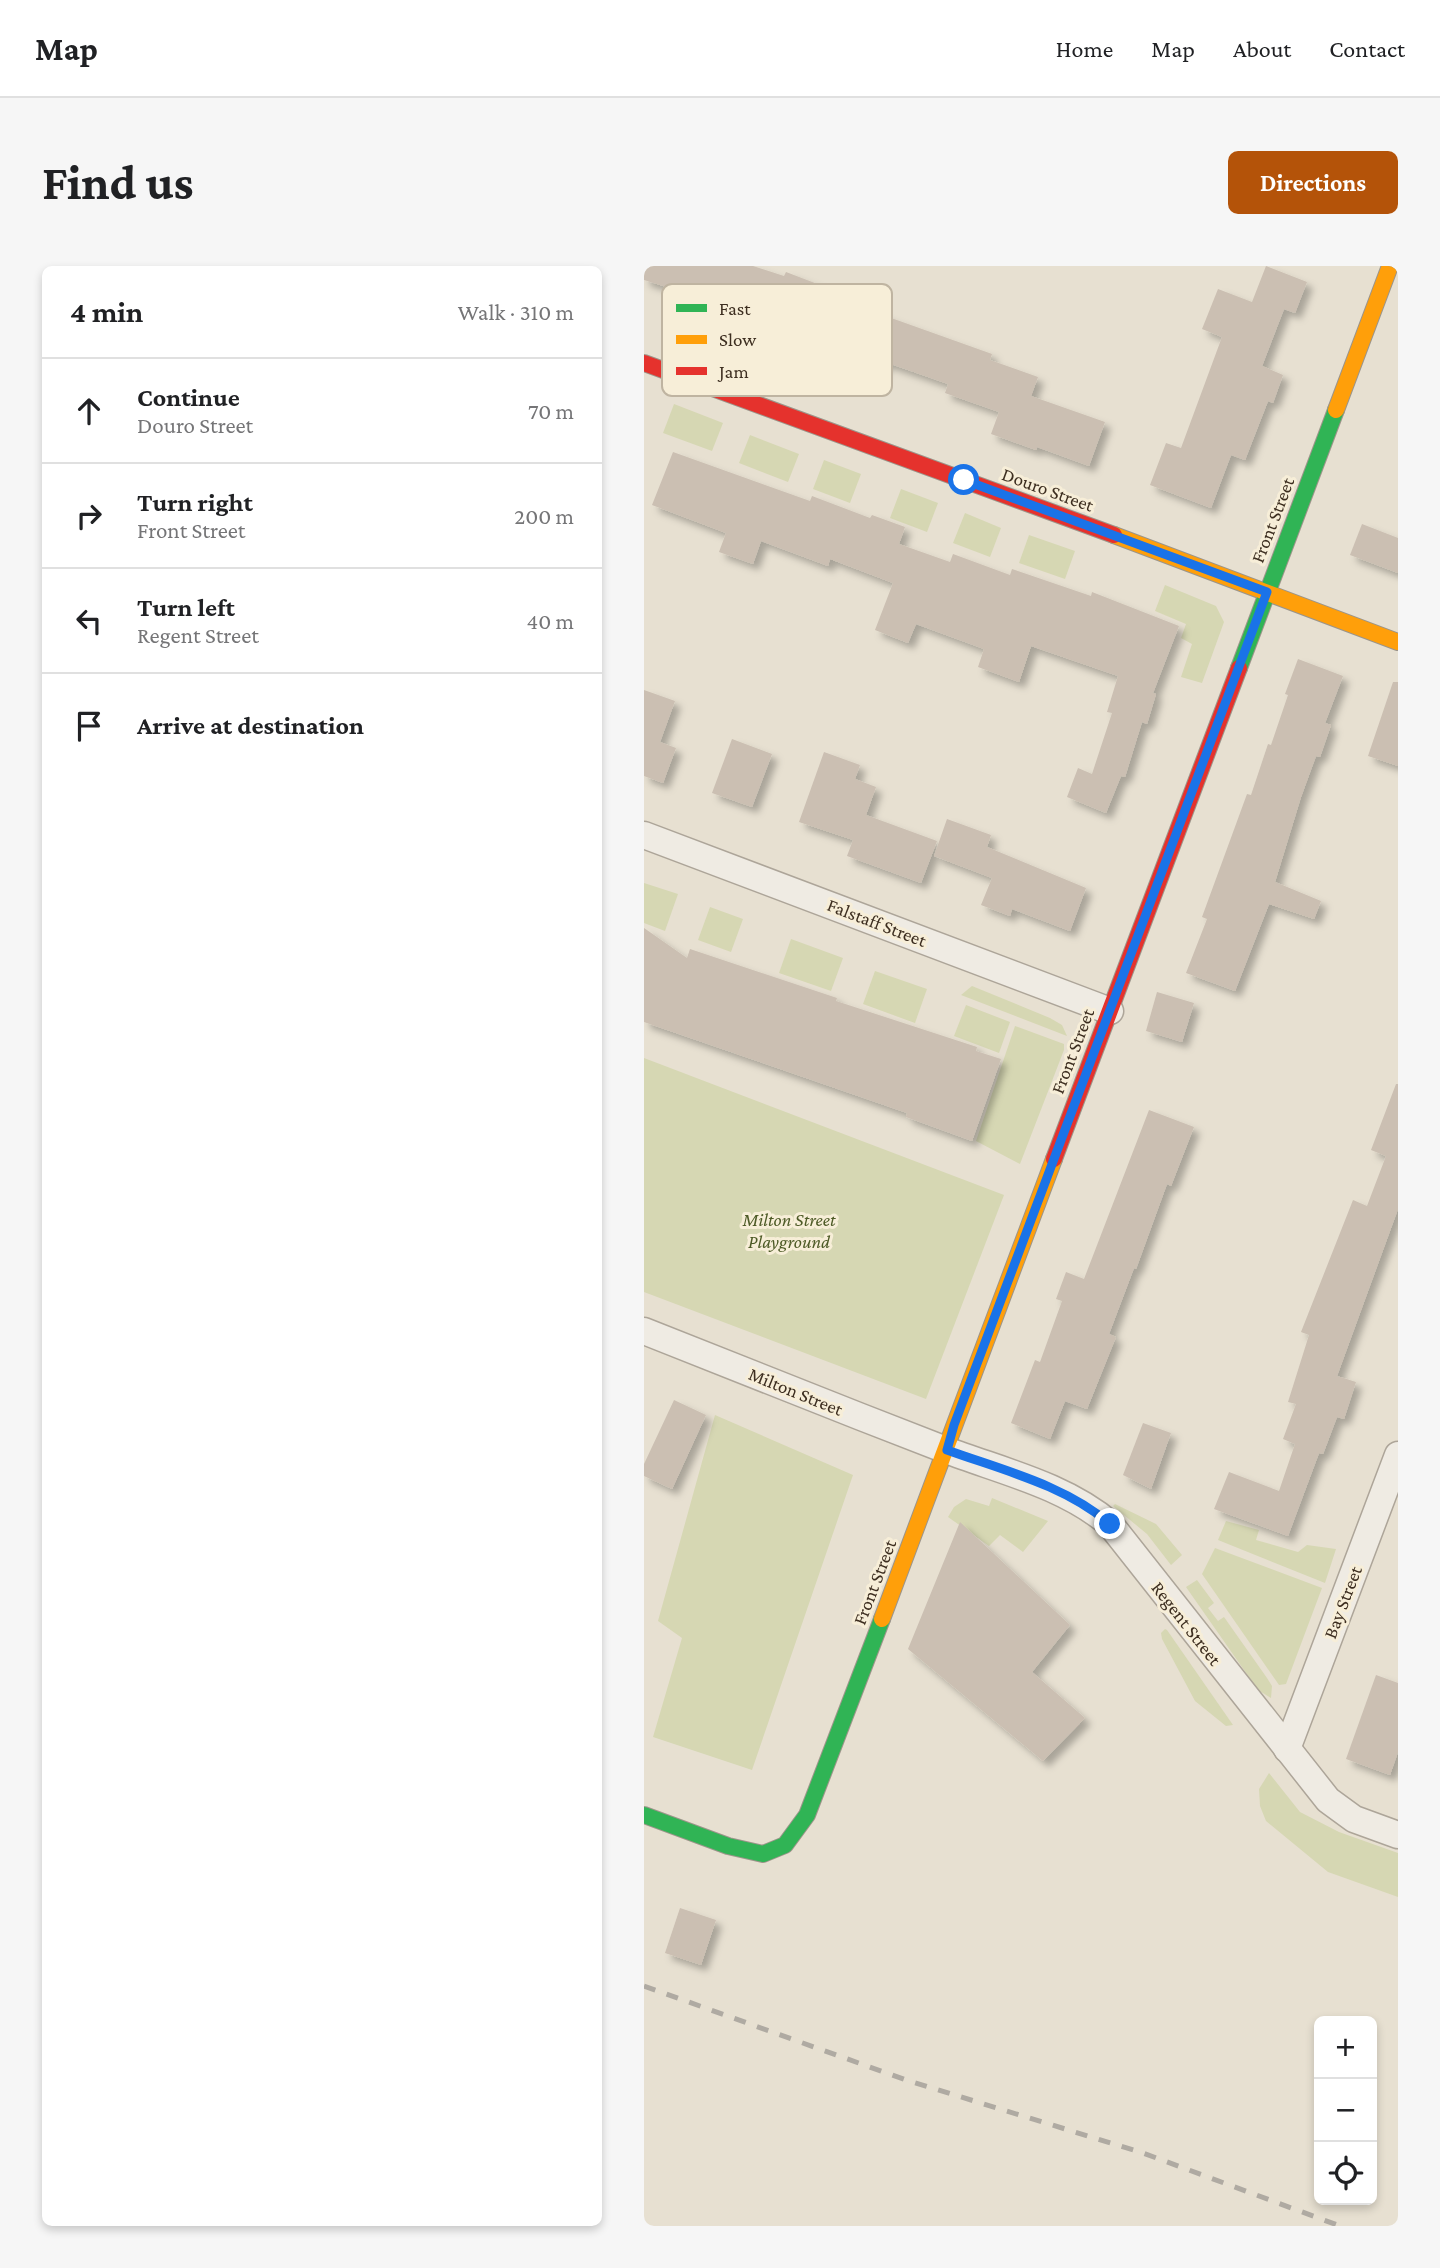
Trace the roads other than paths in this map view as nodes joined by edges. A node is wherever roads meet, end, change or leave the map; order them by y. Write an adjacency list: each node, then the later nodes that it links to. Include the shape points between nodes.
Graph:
1 (1390, 266): 5 (street, Front Street)
2 (644, 363): 3 (street, Douro Street)
3 (662, 370)
4 (734, 396): 5 (street, Douro Street)
5 (1267, 592): 6 (street, Douro Street); 8 (street, Front Street)
6 (1398, 642)
7 (644, 835): 8 (street, Falstaff Street)
8 (1110, 1011): 10 (street, Front Street)
9 (644, 1331): 10 (street, Milton Street)
10 (947, 1450): 12 (street, Regent Street, via 1086,1505 1110,1524); 13 (street, Front Street, via 807,1815 785,1845 763,1854)
11 (1398, 1455): 12 (street, Bay Street)
12 (1287, 1749): 14 (street, Regent Street, via 1328,1800 1354,1819)
13 (644, 1815)
14 (1398, 1835)

